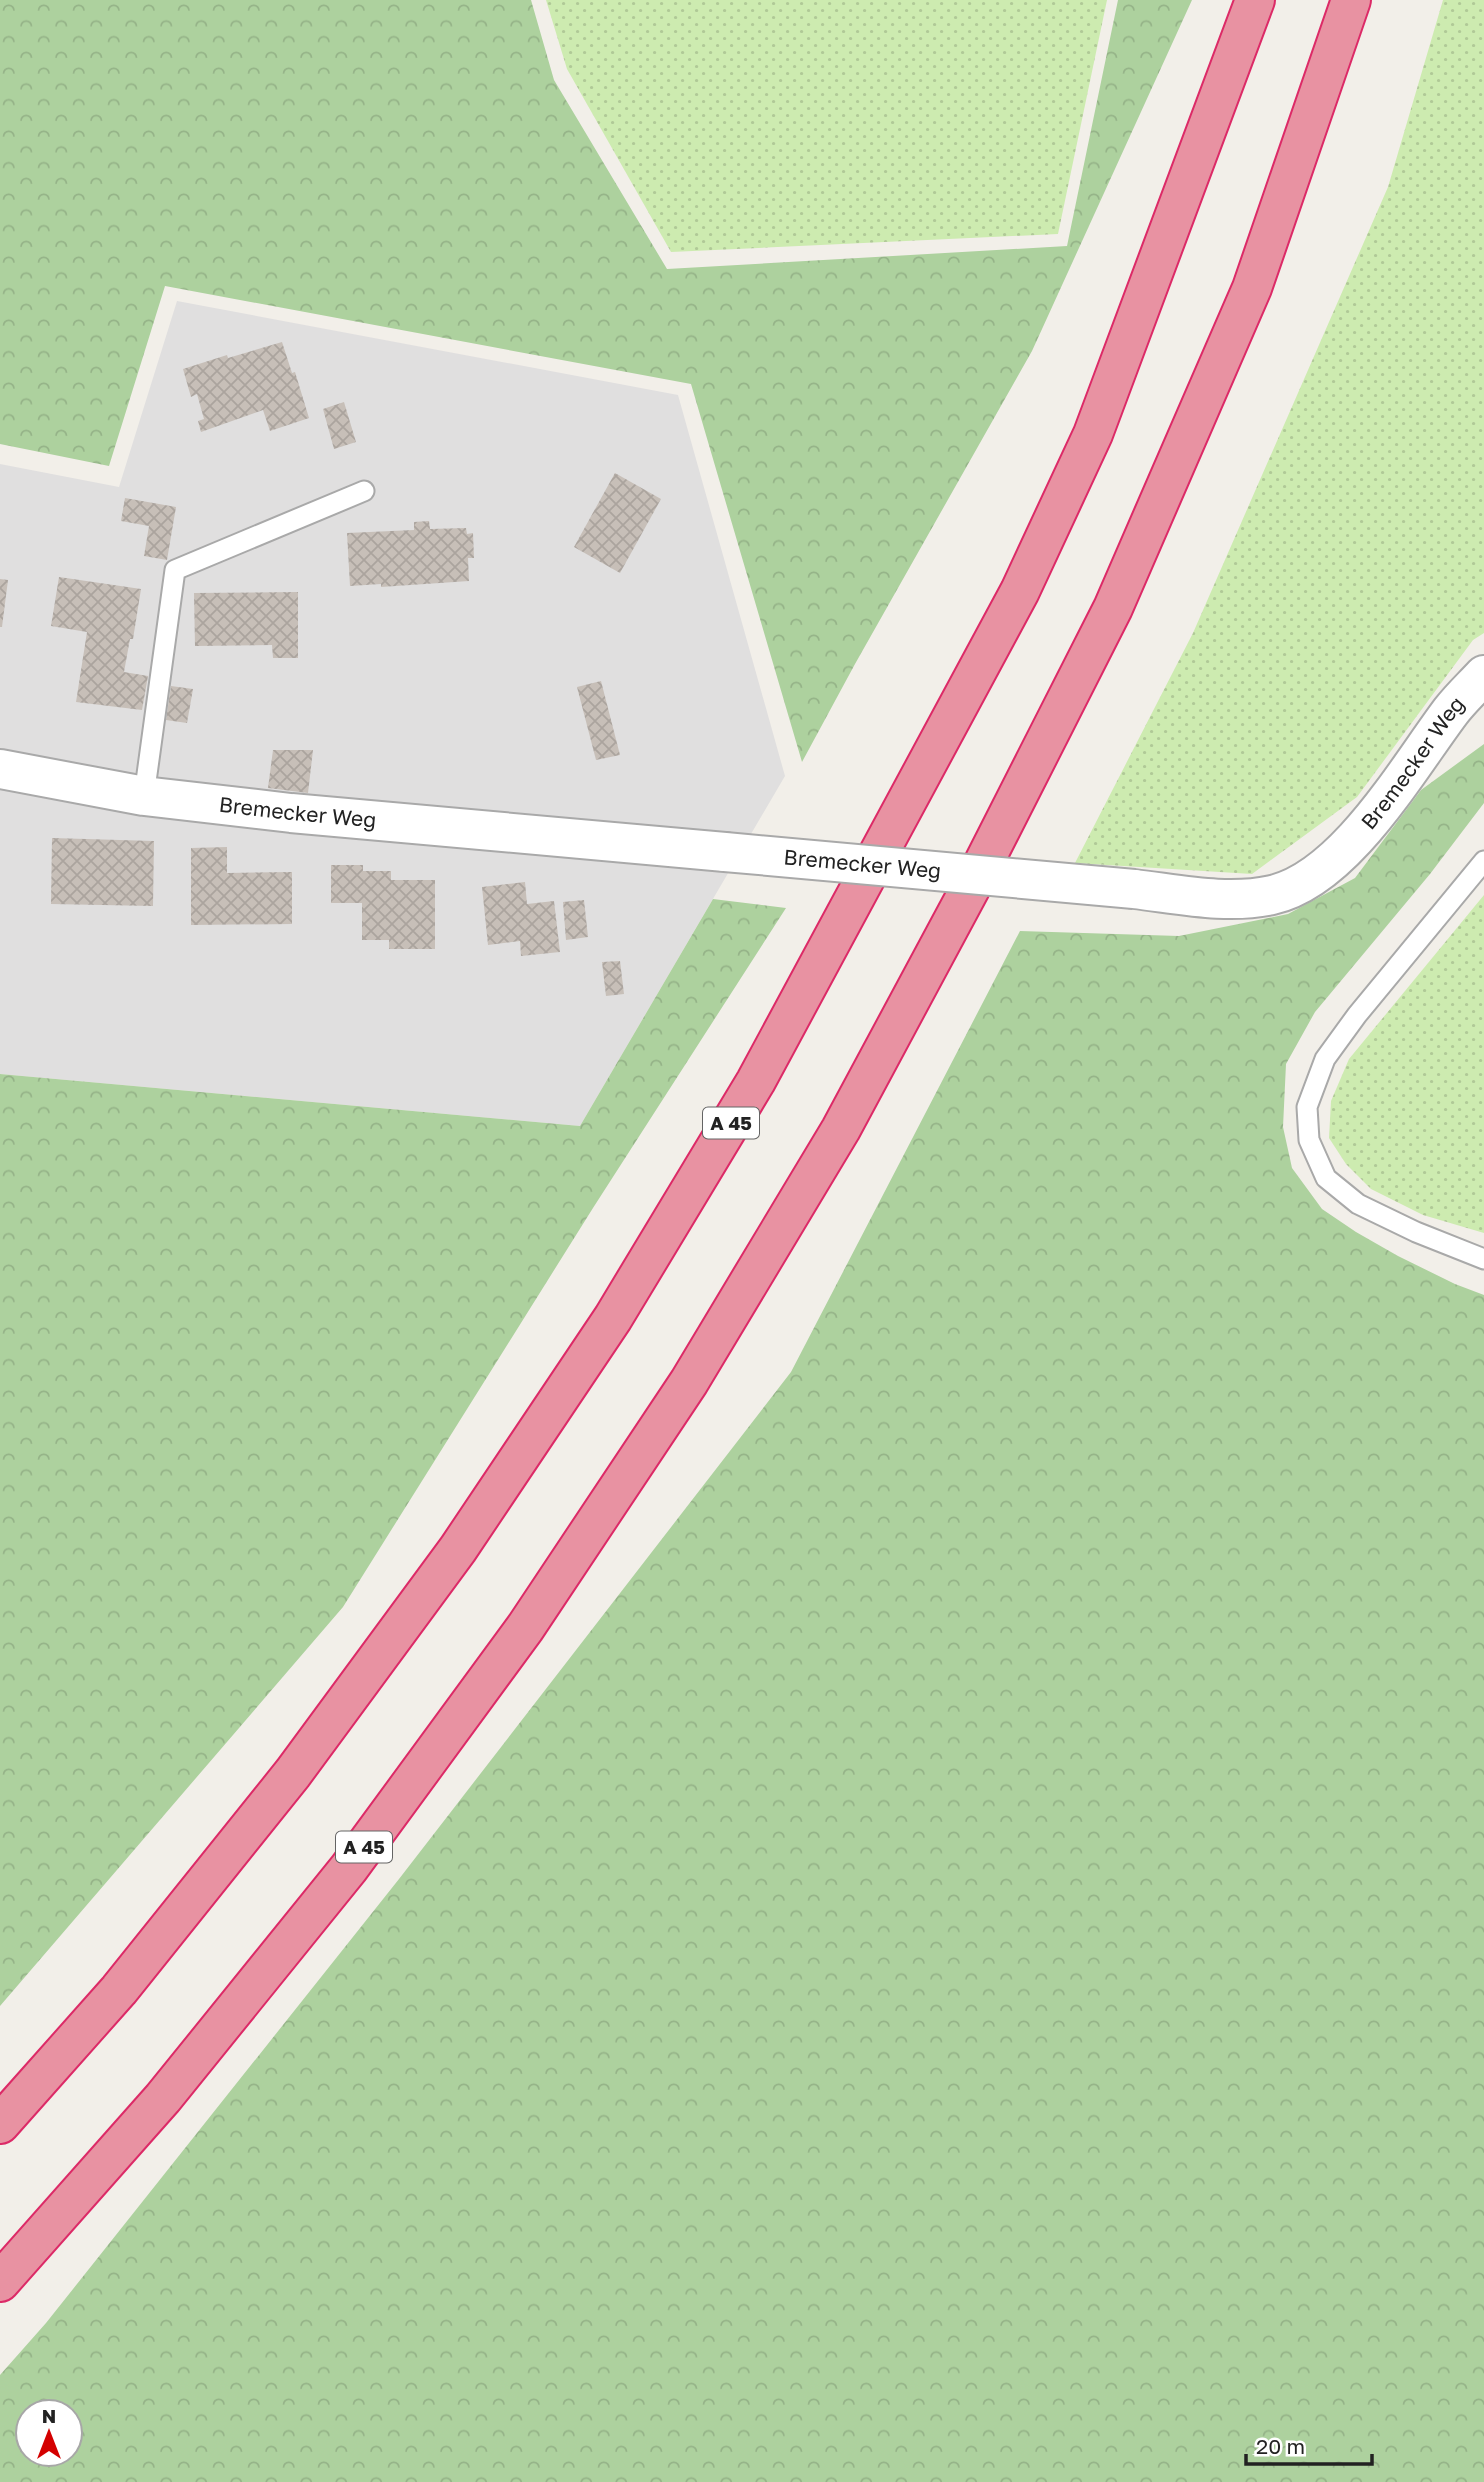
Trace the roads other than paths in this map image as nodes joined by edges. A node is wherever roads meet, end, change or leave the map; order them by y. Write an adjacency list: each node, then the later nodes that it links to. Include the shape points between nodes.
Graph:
1 (1255, 0): 9 (highway, A 45, via 1093,434 1020,591 756,1081 612,1318 458,1549 293,1773 119,1990)
2 (1351, 0): 10 (highway, A 45, via 1252,288 1113,608 841,1129 689,1382 509,1650 341,1878 163,2098)
3 (364, 491): 6 (lane, via 175,570)
4 (1484, 675): 6 (street, Bremecker Weg, bridge, via 1454,708 1374,817 1334,859 1295,888 1270,896 1218,899)
5 (0, 769): 6 (street, Bremecker Weg)
6 (144, 796)
7 (1484, 860): 8 (lane, via 1325,1059 1307,1107 1309,1140 1326,1178 1358,1204)
8 (1484, 1259)
9 (0, 2124)
10 (0, 2282)

